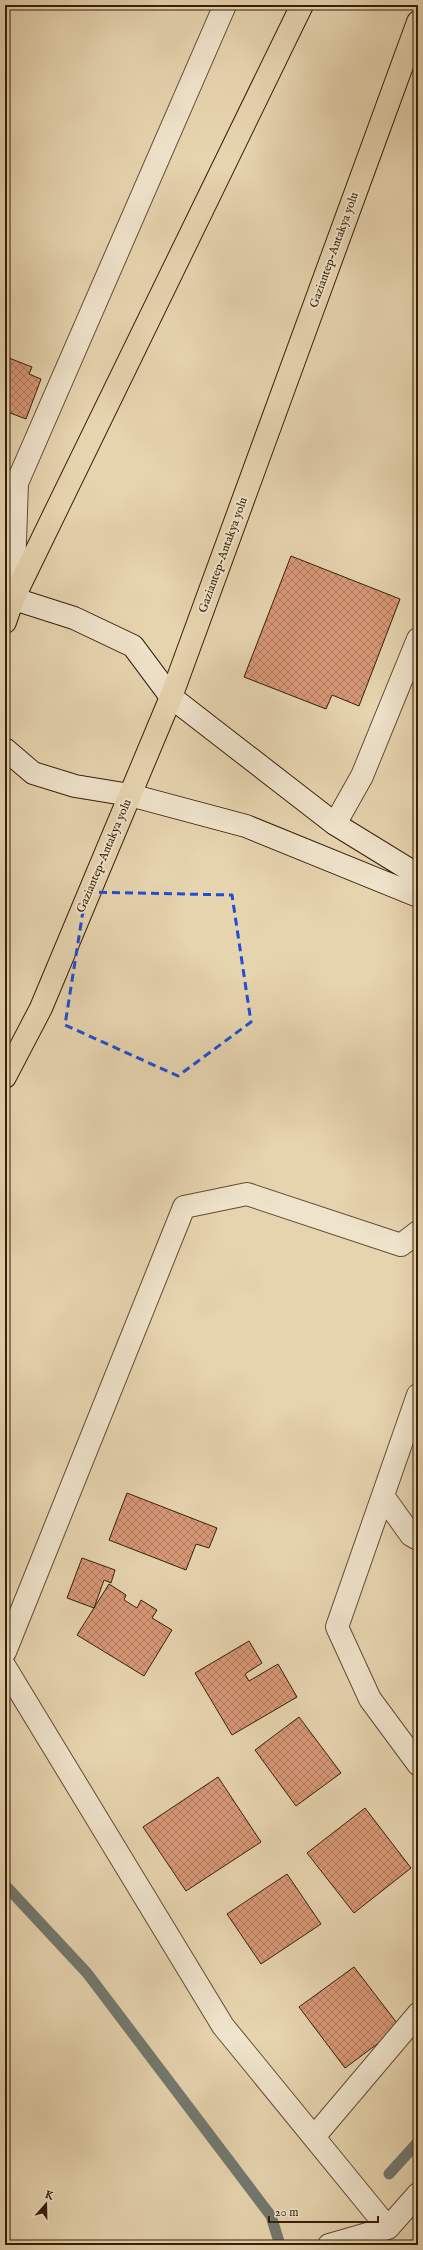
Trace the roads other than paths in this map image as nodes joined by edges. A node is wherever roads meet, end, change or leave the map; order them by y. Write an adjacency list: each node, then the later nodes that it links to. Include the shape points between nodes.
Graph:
1 (225, 5): 4 (street, via 17,483)
2 (302, 5): 4 (highway)
3 (418, 22): 7 (highway, Gaziantep-Antakya yolu)
4 (9, 598): 5 (highway); 7 (street, via 74,618 133,646)
5 (5, 622)
6 (418, 639): 10 (street, via 362,776)
7 (171, 697): 9 (highway, Gaziantep-Antakya yolu); 10 (street)
8 (5, 749): 9 (street, via 33,773 75,786)
9 (130, 795): 12 (street, via 246,826); 13 (highway, Gaziantep-Antakya yolu, via 41,1008)
10 (336, 824): 11 (street)
11 (418, 875)
12 (418, 896)
13 (5, 1077)
14 (418, 1232): 18 (street, via 401,1245 247,1194 184,1207)
15 (418, 1395): 16 (street)
16 (383, 1496): 17 (street, via 411,1535); 20 (street, via 337,1627 370,1698)
17 (418, 1539)
18 (5, 1652)
19 (5, 1667): 22 (street, via 223,2026)
20 (418, 1764)
21 (418, 2014): 22 (street)
22 (314, 2137): 24 (street)
23 (418, 2194): 24 (street)
24 (388, 2228): 25 (street)
25 (328, 2245)

